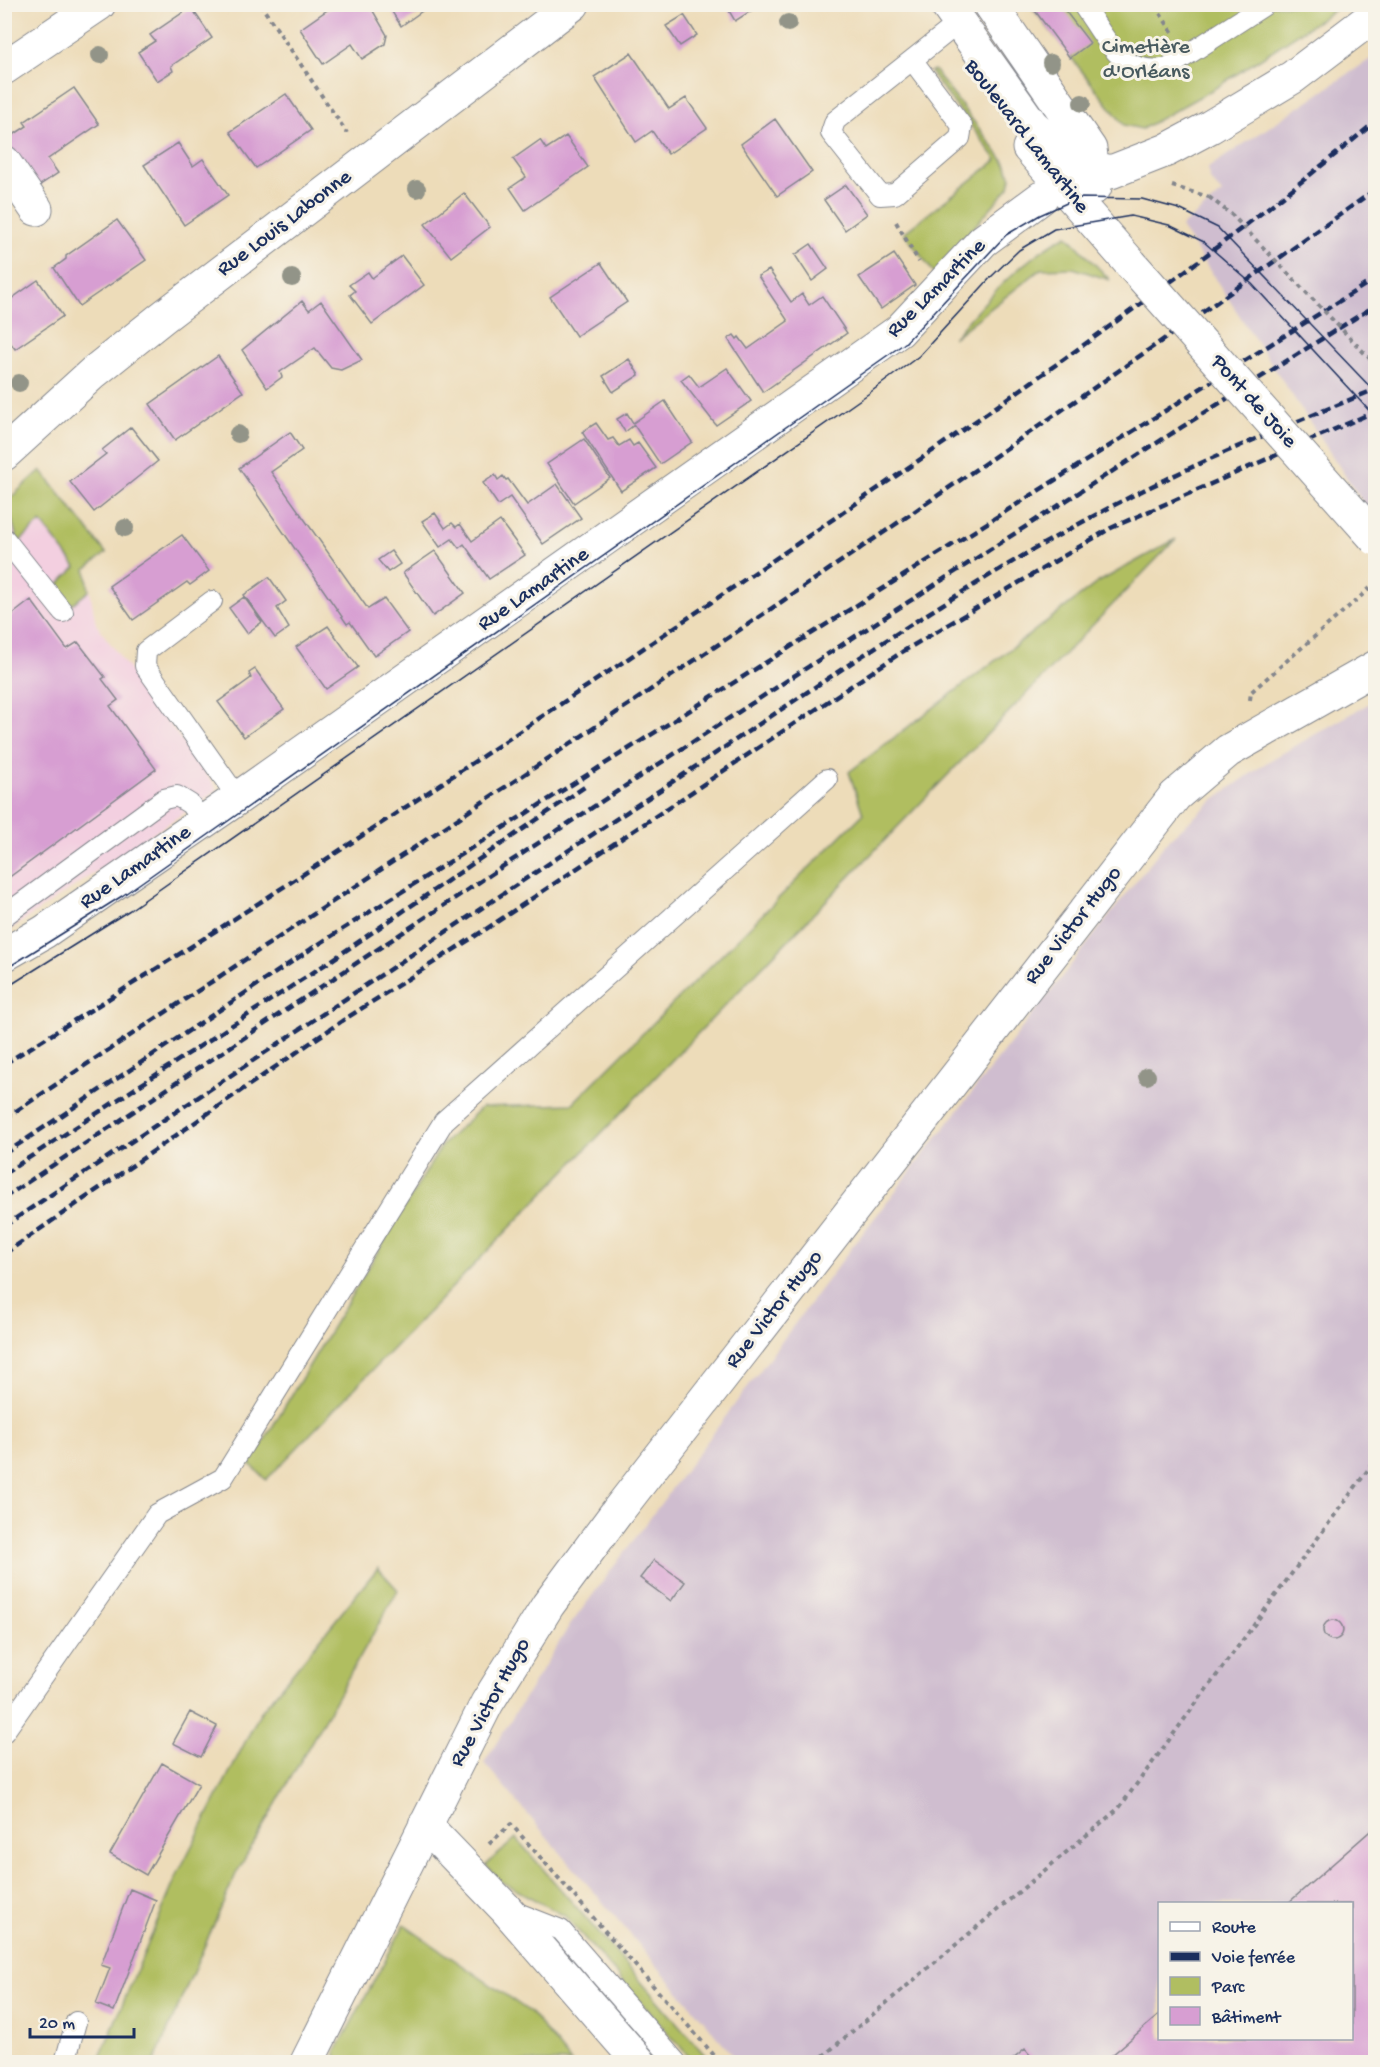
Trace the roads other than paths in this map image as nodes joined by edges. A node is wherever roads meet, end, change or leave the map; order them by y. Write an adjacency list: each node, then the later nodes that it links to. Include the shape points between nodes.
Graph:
1 (99, 4): 10 (street)
2 (573, 4): 16 (street, Rue Louis Labonne, via 163,317 94,372)
3 (927, 4): 8 (street, Boulevard Lamartine)
4 (990, 4): 12 (street, Boulevard Lamartine, via 1090,149)
5 (1082, 4): 6 (lane, via 1121,57 1135,68 1151,72 1167,68)
6 (1266, 4)
7 (1376, 14): 12 (street, via 1293,77 1219,121 1167,150)
8 (946, 19): 9 (lane); 12 (street, Boulevard Lamartine, via 1032,125 1071,162); 15 (street, Boulevard Lamartine, via 1023,141)
9 (913, 61): 9 (lane, via 835,121 831,133 880,195 896,194 960,138 962,126)
10 (4, 68)
11 (4, 162): 14 (street)
12 (1099, 176): 15 (street, Boulevard Lamartine, via 1116,218)
13 (1041, 198): 25 (street, Rue Lamartine, via 983,241 890,338)
14 (36, 209)
15 (1140, 259): 17 (street, Pont de Joie); 19 (street, Pont de Joie, bridge)
16 (4, 453)
17 (1376, 509)
18 (4, 538): 20 (lane)
19 (1376, 539)
20 (12, 562): 22 (lane)
21 (212, 601): 25 (lane, via 146,651 143,660)
22 (63, 612)
23 (1376, 667): 30 (street, Rue Victor Hugo, via 1221,757 1175,796 548,1605 499,1684)
24 (827, 778): 29 (lane, via 444,1121 224,1478 157,1514)
25 (238, 798): 26 (street, Rue Lamartine)
26 (203, 822): 27 (lane, via 190,804 177,796 164,799); 28 (street, Rue Lamartine, via 44,932)
27 (4, 916)
28 (4, 955)
29 (4, 1732)
30 (425, 1825): 31 (street); 34 (street, Rue Victor Hugo)
31 (505, 1908): 35 (street); 36 (lane, via 561,1930)
32 (75, 2022): 33 (lane)
33 (65, 2062)
34 (307, 2062)
35 (639, 2062)
36 (676, 2062)

